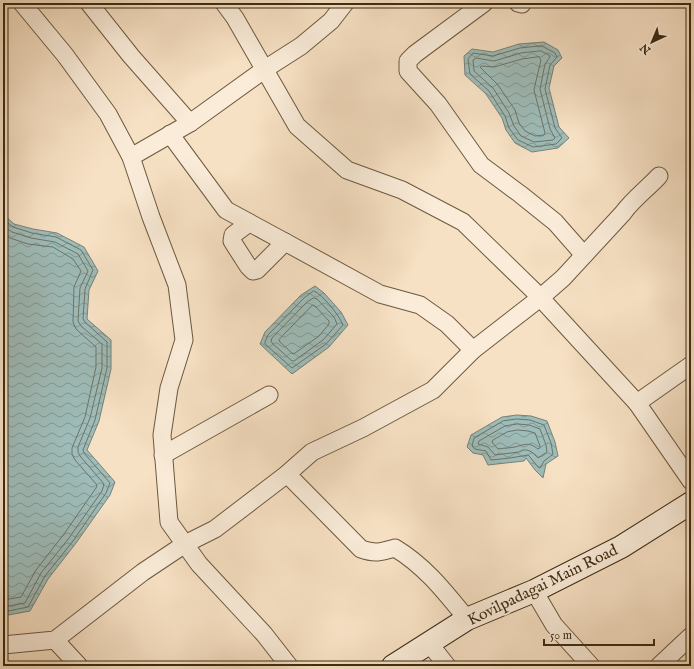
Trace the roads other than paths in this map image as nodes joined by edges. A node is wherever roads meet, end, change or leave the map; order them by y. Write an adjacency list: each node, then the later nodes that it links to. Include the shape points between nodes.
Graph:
1 (22, 3): 9 (street, via 65,55 108,114)
2 (89, 3): 7 (street)
3 (224, 3): 6 (street)
4 (345, 3): 6 (street, via 316,35)
5 (484, 3): 13 (street, via 415,54 408,61 408,71 438,104 482,165 555,222)
6 (265, 69): 7 (street); 14 (street, via 297,126 347,170 402,190 463,222)
7 (190, 123): 8 (street)
8 (170, 134): 9 (street); 11 (street, via 226,210)
9 (131, 157): 19 (street, via 177,285 184,340 169,388 162,435)
10 (659, 176): 13 (street)
11 (249, 223): 12 (street); 12 (street, via 233,235 232,241 253,271)
12 (286, 242): 15 (street, via 380,294 420,305 448,324)
13 (584, 255): 14 (street)
14 (540, 298): 15 (street); 18 (street)
15 (474, 350): 20 (street, via 433,390 364,428 312,452)
16 (691, 365): 18 (street)
17 (269, 395): 19 (street)
18 (637, 403): 21 (street)
19 (163, 455): 23 (street, via 169,522)
20 (287, 474): 23 (street, via 215,529); 25 (street, via 361,550 380,552 395,548 408,555 434,579)
21 (691, 481)
22 (690, 506): 24 (main road, Kovilpadagai Main Road, via 621,547)
23 (185, 544): 27 (street, via 143,572); 31 (street)
24 (534, 591): 25 (main road, Kovilpadagai Main Road); 34 (street, via 554,625)
25 (467, 619): 28 (main road, Kovilpadagai Main Road)
26 (691, 636): 35 (street)
27 (55, 640): 29 (street); 30 (street)
28 (429, 643): 32 (main road, Kovilpadagai Main Road); 33 (street)
29 (3, 645)
30 (78, 666)
31 (289, 666)
32 (393, 666)
33 (447, 666)
34 (591, 666)
35 (659, 666)

